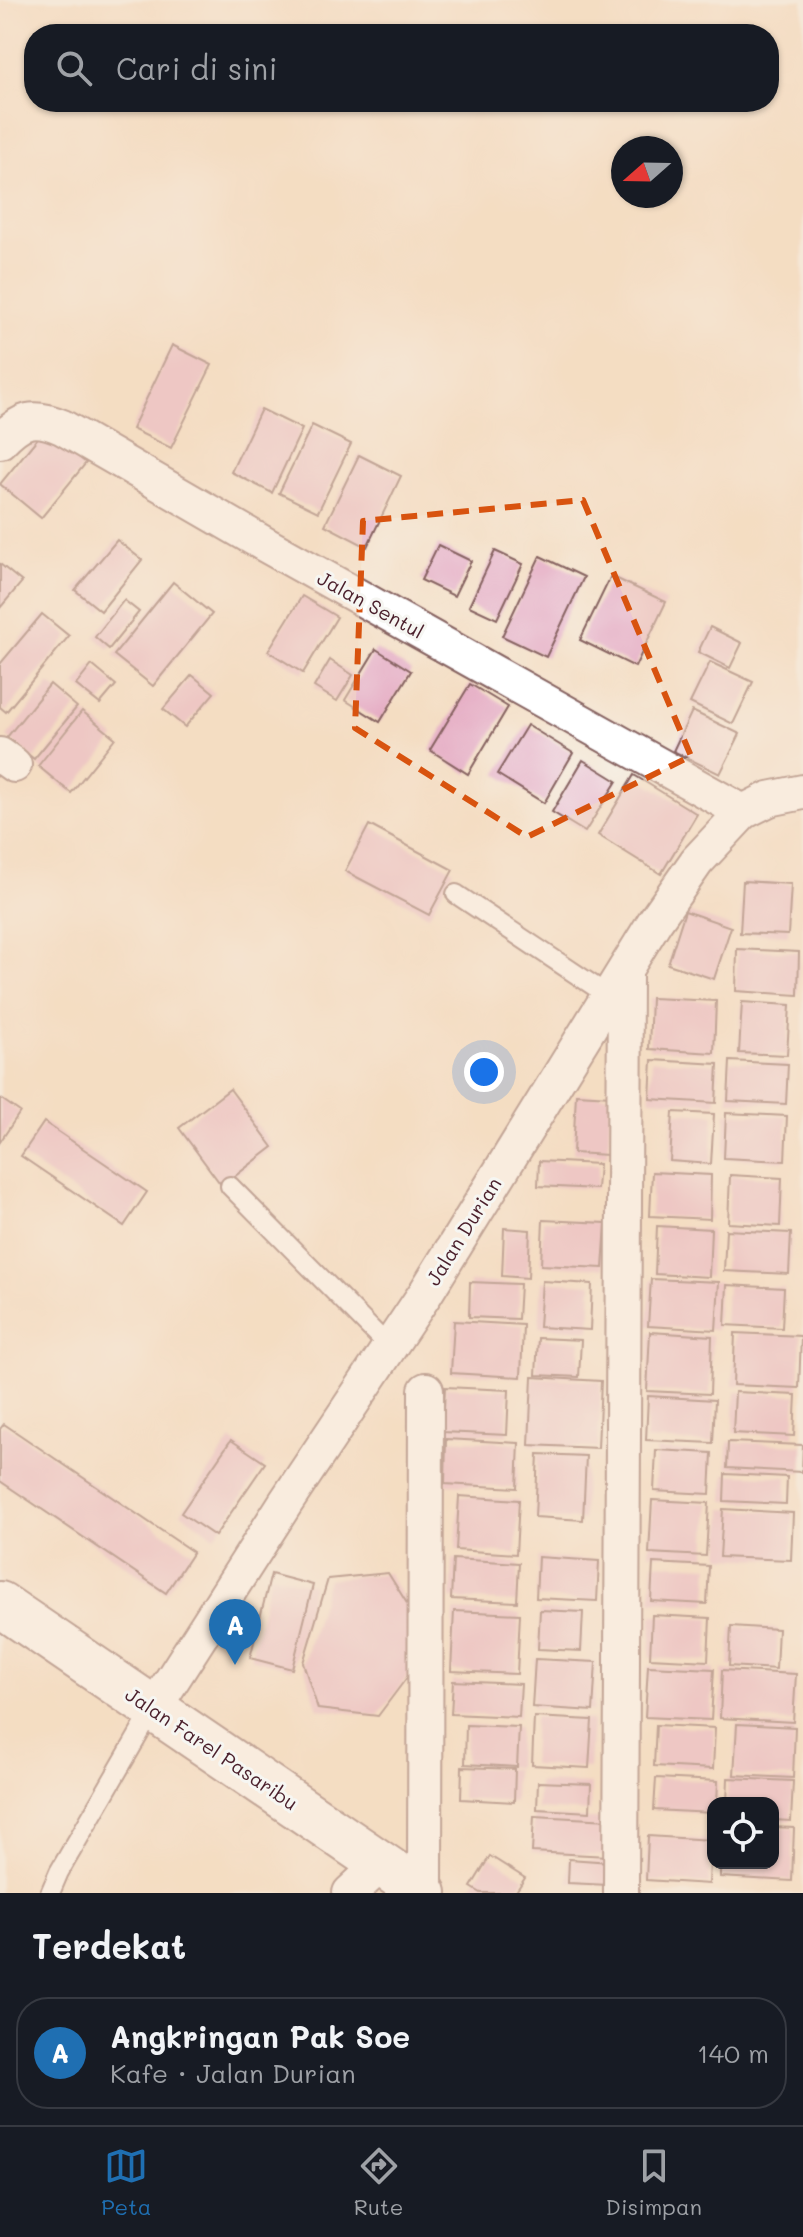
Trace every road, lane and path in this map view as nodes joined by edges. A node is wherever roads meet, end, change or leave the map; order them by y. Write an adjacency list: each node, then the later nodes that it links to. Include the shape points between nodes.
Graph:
1 (0, 441): 3 (street, Jalan Sentul, via 30,421 62,427)
2 (803, 792): 3 (street, Jalan Durian, via 769,799)
3 (743, 812): 5 (street, Jalan Durian, via 697,861)
4 (456, 894): 5 (lane)
5 (617, 983): 7 (street, Jalan Durian); 15 (street)
6 (230, 1186): 7 (lane)
7 (389, 1347): 10 (street, Jalan Durian)
8 (426, 1390): 14 (street)
9 (0, 1604): 10 (street, Jalan Farel Pasaribu)
10 (154, 1708): 11 (street, Jalan Farel Pasaribu); 12 (lane)
11 (381, 1864): 13 (street); 14 (street, Jalan Farel Pasaribu)
12 (50, 1893)
13 (350, 1893)
14 (424, 1893)
15 (621, 1893)

